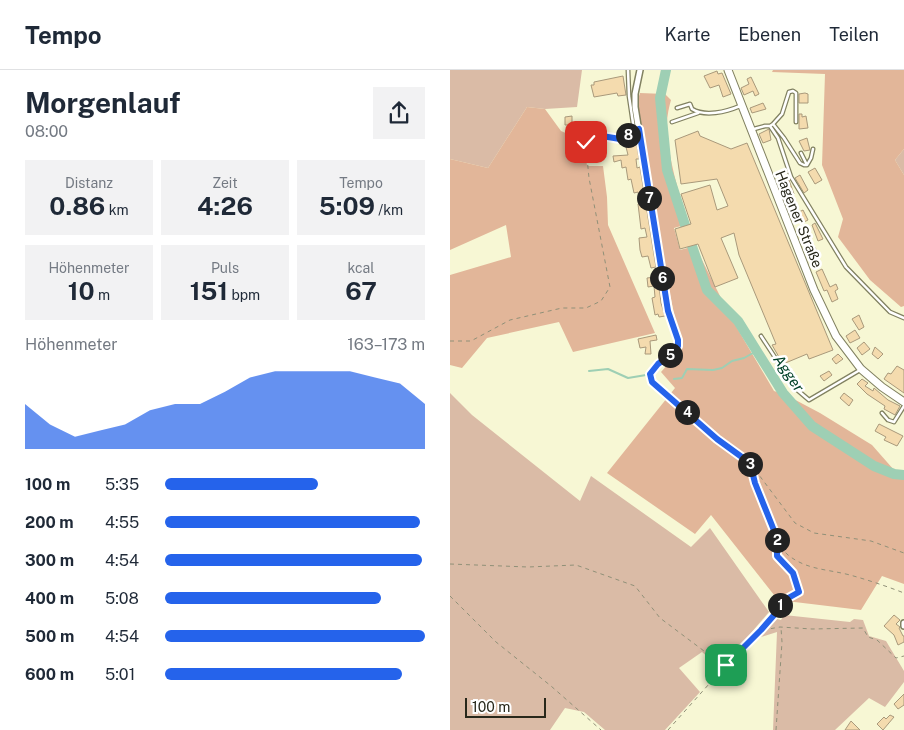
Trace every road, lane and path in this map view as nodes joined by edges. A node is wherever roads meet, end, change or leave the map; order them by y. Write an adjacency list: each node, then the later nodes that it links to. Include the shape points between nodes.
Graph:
1 (628, 70): 10 (lane, via 629,96)
2 (640, 70): 10 (street, via 635,94)
3 (728, 70): 4 (main road, Hagener Straße)
4 (741, 105): 6 (lane, via 716,113); 11 (main road, Hagener Straße)
5 (677, 108): 6 (lane, via 690,104)
6 (698, 113): 7 (lane)
7 (672, 122)
8 (796, 122): 9 (lane, via 796,93 793,91 789,92 782,114)
9 (772, 125): 11 (lane); 17 (lane, via 800,163); 18 (lane, via 791,177 846,267 890,312)
10 (637, 130): 13 (street); 21 (street, via 668,311 678,340 674,352)
11 (750, 130): 22 (main road, Hagener Straße, via 826,318)
12 (619, 132): 13 (lane)
13 (623, 138): 14 (street, via 590,134)
14 (586, 142): 20 (path, via 589,178 610,287 601,301 586,308 562,308 510,320 471,340)
15 (813, 149): 17 (lane)
16 (801, 153): 17 (lane)
17 (807, 165)
18 (904, 318)
19 (761, 336): 22 (lane, via 795,388 809,400)
20 (450, 341)
21 (658, 364): 25 (path, via 650,374 652,382 717,439)
22 (861, 369): 23 (main road, Hagener Straße)
23 (904, 404): 24 (lane, via 894,422)
24 (882, 413)
25 (750, 463): 26 (path); 27 (path, via 795,523 814,532 871,541)
26 (777, 538): 29 (path, via 787,554 808,567 848,575); 32 (path, via 777,556 793,573 799,592 781,602)
27 (904, 553)
28 (450, 564): 34 (path, via 576,565 635,586 660,618)
29 (904, 593)
30 (450, 596): 35 (path, via 496,642)
31 (780, 627): 32 (path); 33 (path, via 863,628 868,637 877,640 896,658); 37 (path, via 782,642)
32 (761, 630): 34 (path)
33 (904, 656)
34 (726, 665): 36 (path)
35 (601, 730)
36 (668, 730)
37 (776, 730)

